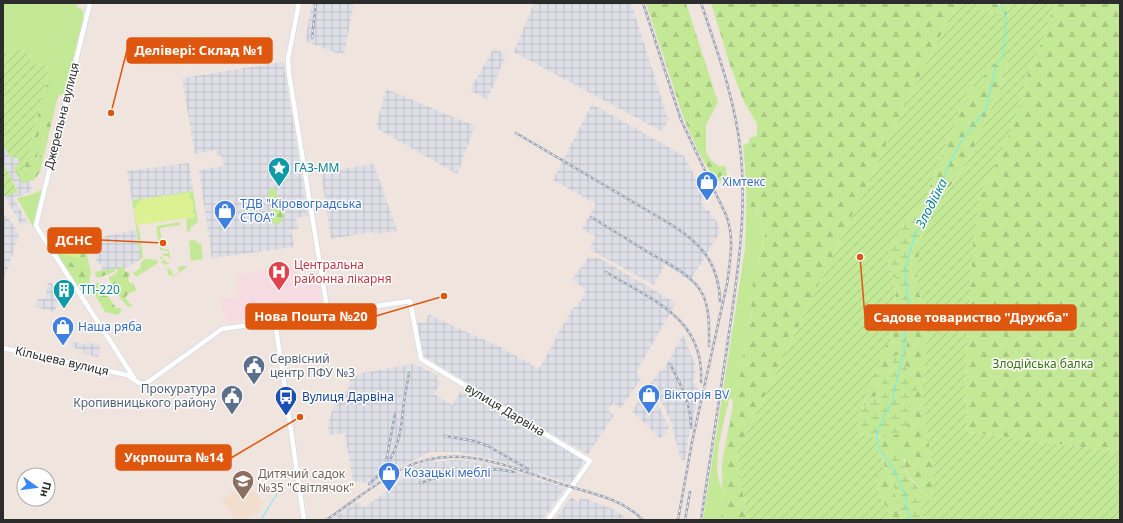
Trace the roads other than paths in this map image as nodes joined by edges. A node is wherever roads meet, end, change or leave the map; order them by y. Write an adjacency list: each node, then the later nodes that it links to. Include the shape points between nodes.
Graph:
1 (90, 3): 7 (street, Джерельна вулиця, via 36,222 38,229)
2 (299, 3): 3 (street, via 288,59 289,74)
3 (328, 314): 4 (street, Кільцева вулиця); 6 (street, Кільцева вулиця, via 410,301)
4 (275, 320): 7 (street, Кільцева вулиця, via 222,329 146,383 140,384); 8 (street)
5 (3, 348): 7 (street, Кільцева вулиця, via 127,375)
6 (420, 359): 9 (street, вулиця Дарвіна, via 590,461)
7 (135, 380)
8 (304, 520)
9 (548, 520)

